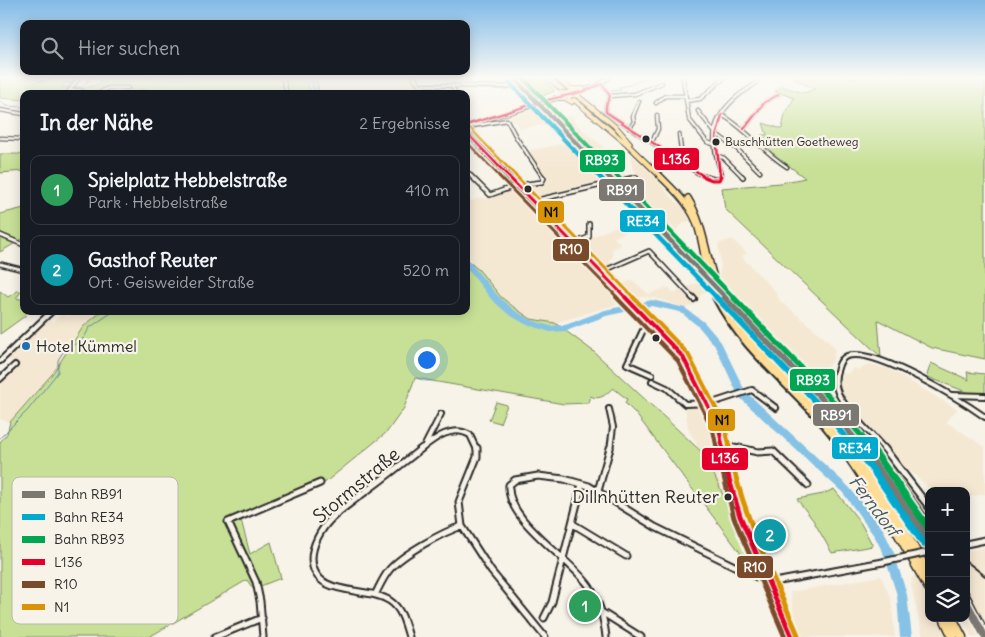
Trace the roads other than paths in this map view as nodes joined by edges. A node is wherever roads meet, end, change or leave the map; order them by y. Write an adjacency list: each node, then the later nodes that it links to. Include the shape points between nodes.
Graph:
1 (518, 108): 18 (street)
2 (583, 108): 28 (highway, via 605,129)
3 (584, 108): 28 (highway)
4 (587, 108): 28 (highway)
5 (588, 108): 28 (highway, via 617,128)
6 (606, 108): 20 (street, via 606,112)
7 (638, 108): 20 (street)
8 (687, 108): 29 (street, via 688,119 707,142)
9 (726, 108): 17 (street)
10 (759, 108): 22 (street)
11 (0, 110): 13 (street)
12 (698, 111): 23 (street)
13 (6, 112): 14 (street); 15 (street)
14 (20, 114)
15 (0, 115)
16 (657, 115): 27 (street, via 659,126)
17 (722, 115): 22 (street); 23 (street)
18 (470, 125)
19 (470, 126): 37 (street, via 507,120 544,178 542,182)
20 (629, 128): 27 (street)
21 (470, 129): 37 (main road)
22 (744, 129): 32 (street)
23 (715, 133): 29 (street); 33 (street)
24 (678, 134): 31 (street, via 682,149)
25 (0, 138): 26 (street)
26 (20, 139)
27 (652, 142): 31 (street)
28 (629, 144): 76 (highway, via 674,183 692,204 703,226 721,296 734,319 758,350 817,409 860,462); 77 (highway, via 688,204 698,226 710,285 720,307 744,341 812,411 849,456 888,515)
29 (713, 144): 30 (street)
30 (716, 155): 31 (street, via 721,175 717,180 708,179); 36 (street, via 724,158)
31 (680, 161)
32 (787, 167)
33 (760, 172)
34 (470, 175): 37 (street, via 490,195)
35 (636, 177): 38 (street)
36 (743, 177)
37 (518, 185): 38 (main road)
38 (533, 201): 42 (main road)
39 (589, 224): 42 (street, via 589,237)
40 (0, 235): 41 (street)
41 (20, 244)
42 (574, 244): 45 (main road)
43 (0, 264): 44 (street)
44 (20, 269)
45 (601, 272): 46 (street, via 649,251); 48 (main road)
46 (694, 299)
47 (48, 315): 49 (street)
48 (650, 323): 51 (street, via 645,326 627,364); 56 (main road, via 682,357)
49 (0, 361)
50 (15, 365): 52 (street)
51 (652, 375)
52 (0, 379)
53 (652, 381): 56 (street, via 668,388 685,404)
54 (950, 395): 55 (street); 60 (street); 67 (street, via 868,357 848,356 836,370 840,398)
55 (985, 398)
56 (708, 403): 57 (street, via 752,390); 61 (main road, via 719,428)
57 (776, 408)
58 (610, 409): 66 (street, via 614,415 614,426)
59 (441, 414): 62 (street, Stormstraße)
60 (985, 416)
61 (722, 445): 65 (street, via 773,452); 78 (main road, via 740,516)
62 (424, 447): 69 (street, Stormstraße, via 448,432 462,431 473,436 479,450 459,502); 79 (street, Stormstraße, via 332,518 315,542 314,569 326,583 336,588)
63 (320, 483): 81 (street, via 228,522 256,582)
64 (582, 484): 66 (street); 68 (street); 74 (street, via 531,476 514,481 508,491 511,503 522,519)
65 (808, 485)
66 (598, 491): 78 (street, via 682,542)
67 (925, 501)
68 (573, 524): 73 (street); 74 (street)
69 (462, 526): 79 (street, via 450,529 400,558); 89 (street, Stormstraße, via 491,571)
70 (985, 540): 71 (street)
71 (970, 543)
72 (925, 553): 75 (street, bridge)
73 (626, 556)
74 (562, 557): 80 (street, via 576,567 590,585); 82 (street, via 552,602)
75 (883, 562): 78 (street)
76 (925, 567)
77 (925, 581)
78 (769, 583): 91 (main road)
79 (376, 593): 88 (street, Stormstraße, via 398,609)
80 (603, 613): 85 (street); 90 (street)
81 (262, 618): 86 (street); 87 (street)
82 (544, 618)
83 (946, 622): 92 (highway)
84 (954, 622): 93 (highway)
85 (638, 636)
86 (215, 637)
87 (262, 637)
88 (409, 637)
89 (545, 637)
90 (606, 637)
91 (792, 637)
92 (953, 637)
93 (962, 637)

